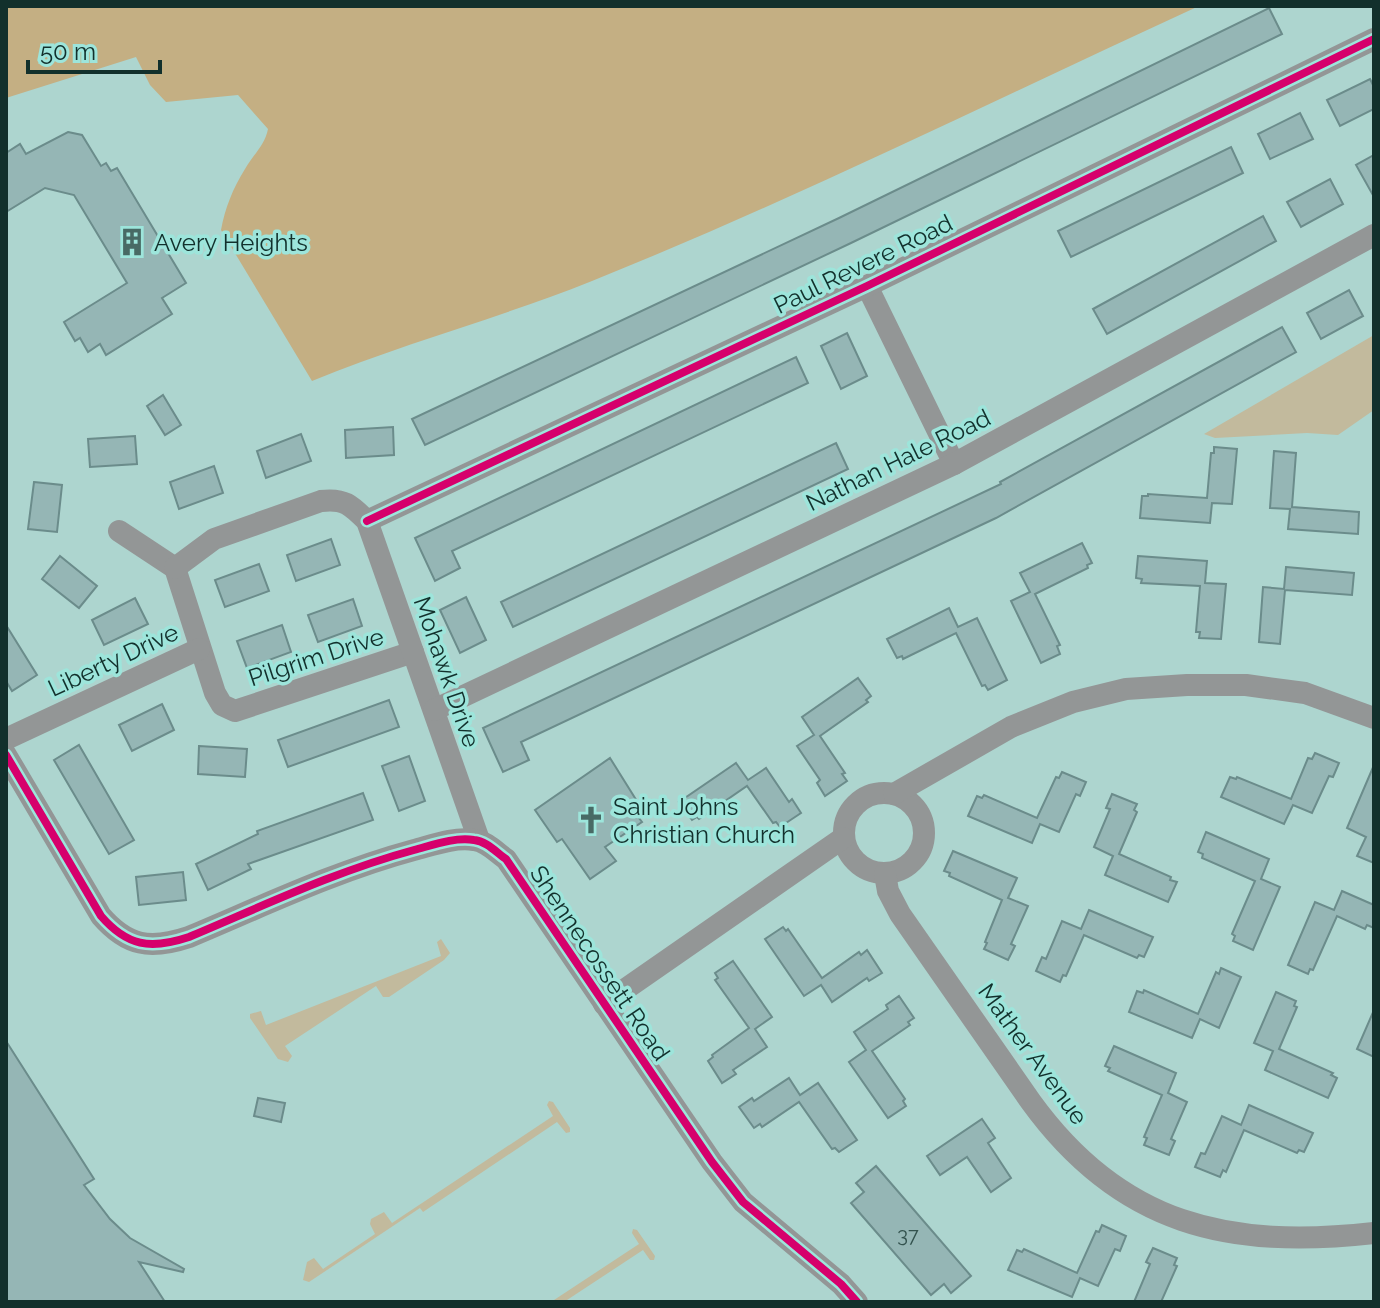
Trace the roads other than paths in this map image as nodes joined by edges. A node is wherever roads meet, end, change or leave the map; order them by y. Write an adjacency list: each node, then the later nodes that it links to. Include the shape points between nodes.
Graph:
1 (1374, 39): 3 (street, Paul Revere Road)
2 (1374, 235): 4 (street, Nathan Hale Road)
3 (867, 286): 4 (street); 5 (street, Paul Revere Road)
4 (954, 464): 10 (street, Nathan Hale Road)
5 (367, 521): 7 (street, via 348,502 321,501 214,539); 9 (street, Mohawk Drive)
6 (119, 531): 7 (street)
7 (175, 568): 8 (street)
8 (199, 649): 9 (street, Pilgrim Drive, via 215,693 222,705 235,711); 12 (street, Liberty Drive)
9 (413, 652): 10 (street, Mohawk Drive)
10 (434, 710): 18 (street, Mohawk Drive)
11 (1374, 718): 14 (street, via 1305,693 1246,685 1126,689 1073,702 1011,727)
12 (6, 739)
13 (6, 755): 18 (street, via 101,916 119,935 139,943 178,941 352,869 444,842)
14 (938, 770): 15 (street); 16 (street)
15 (894, 794): 16 (street); 17 (street, via 880,793 855,805)
16 (917, 810): 19 (street, via 923,821 923,846 908,866)
17 (843, 838): 19 (street, via 859,865); 20 (street)
18 (479, 840): 20 (street, Shennecossett Road, via 506,859)
19 (885, 874): 21 (street, Mather Avenue, via 900,914 1031,1102 1111,1184 1147,1208 1231,1233 1290,1239)
20 (604, 1004): 22 (street, Shennecossett Road, via 743,1202)
21 (1374, 1233)
22 (857, 1302)

